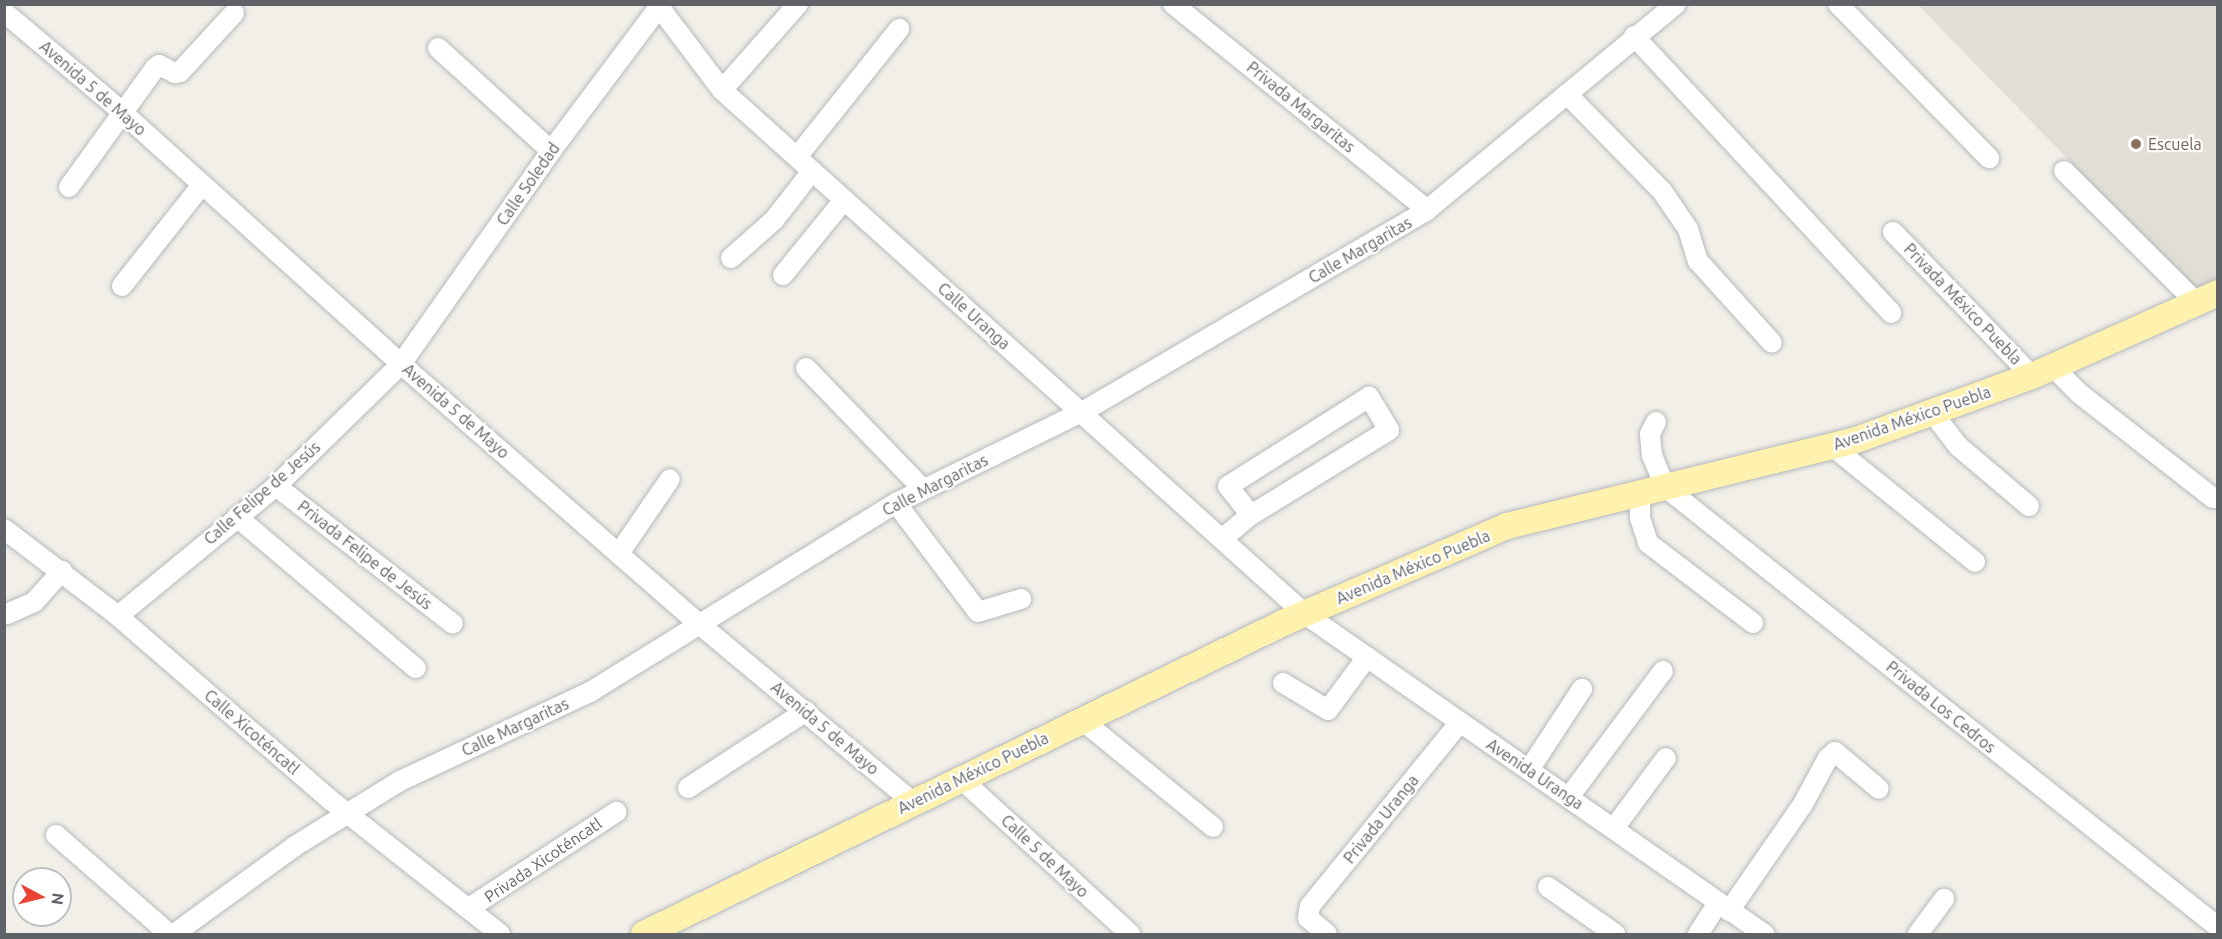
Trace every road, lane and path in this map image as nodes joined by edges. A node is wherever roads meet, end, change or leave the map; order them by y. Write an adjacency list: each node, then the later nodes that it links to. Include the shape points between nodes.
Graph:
1 (798, 4): 11 (street)
2 (1173, 4): 22 (street, Privada Margaritas)
3 (1676, 4): 9 (street, Calle Margaritas)
4 (1838, 4): 16 (street)
5 (665, 9): 11 (street, Calle Uranga); 14 (street, Calle Soledad)
6 (4, 12): 13 (street, Avenida 5 de Mayo)
7 (234, 13): 13 (street, via 180,72 159,65)
8 (899, 29): 15 (street)
9 (1634, 36): 12 (street, Calle Margaritas); 28 (street)
10 (438, 48): 14 (street)
11 (722, 90): 15 (street, Calle Uranga)
12 (1567, 94): 22 (street, Calle Margaritas); 29 (street, via 1662,191 1688,229 1698,261)
13 (121, 111): 19 (street, Avenida 5 de Mayo); 20 (street)
14 (551, 152): 30 (street, Calle Soledad)
15 (797, 158): 17 (street, Calle Uranga)
16 (1989, 158)
17 (812, 171): 21 (street, Calle Uranga); 24 (street, via 774,220)
18 (2064, 171): 27 (street)
19 (201, 186): 26 (street); 30 (street, Avenida 5 de Mayo)
20 (69, 187)
21 (844, 200): 25 (street); 33 (street, Calle Uranga)
22 (1427, 210): 33 (street, Calle Margaritas)
23 (1893, 232): 32 (street, Privada México Puebla)
24 (731, 258)
25 (783, 275)
26 (122, 286)
27 (2207, 298): 32 (main road, Avenida México Puebla)
28 (1891, 313)
29 (1772, 343)
30 (401, 364): 38 (street, Calle Felipe de Jesús); 49 (street, Avenida 5 de Mayo)
31 (806, 368): 40 (street)
32 (2042, 371): 34 (main road, Avenida México Puebla); 42 (street, Privada México Puebla, via 2079,394)
33 (1082, 412): 40 (street, Calle Margaritas); 48 (street, Calle Uranga)
34 (1932, 412): 36 (main road, Avenida México Puebla); 44 (street, via 1958,446)
35 (1656, 422): 39 (street, via 1650,434 1652,455)
36 (1832, 446): 39 (main road, Avenida México Puebla); 50 (street)
37 (670, 479): 49 (street)
38 (276, 486): 46 (street, Calle Felipe de Jesús); 58 (street, Privada Felipe de Jesús)
39 (1665, 486): 41 (main road, Avenida México Puebla); 83 (street, Privada Los Cedros)
40 (923, 489): 43 (street, Calle Margaritas)
41 (1640, 493): 54 (main road, Avenida México Puebla, via 1507,526); 57 (street, via 1640,518 1648,543)
42 (2213, 498)
43 (896, 502): 52 (street, via 978,612); 56 (street, Calle Margaritas)
44 (2029, 506)
45 (1251, 515): 45 (street, via 1228,486 1369,397 1389,430); 48 (street)
46 (237, 517): 55 (street, Calle Felipe de Jesús); 60 (street)
47 (4, 529): 51 (street, Calle Xicoténcatl)
48 (1222, 539): 54 (street, Calle Uranga)
49 (620, 552): 56 (street, Avenida 5 de Mayo)
50 (1975, 562)
51 (62, 571): 53 (street, via 34,603); 55 (street, Calle Xicoténcatl)
52 (1021, 599)
53 (7, 614)
54 (1305, 614): 59 (street, Avenida Uranga); 65 (main road, Avenida México Puebla)
55 (118, 616): 75 (street, Calle Xicoténcatl)
56 (698, 623): 64 (street, Avenida 5 de Mayo); 75 (street, Calle Margaritas, via 590,692 400,781)
57 (1753, 623)
58 (453, 624)
59 (1367, 657): 62 (street, via 1328,710); 66 (street, Avenida Uranga)
60 (417, 668)
61 (1663, 671): 72 (street)
62 (1283, 683)
63 (1582, 689): 68 (street)
64 (806, 711): 70 (street); 73 (street, Avenida 5 de Mayo)
65 (1082, 720): 69 (main road, Avenida México Puebla); 76 (street)
66 (1460, 722): 68 (street, Avenida Uranga); 89 (street, Privada Uranga, via 1310,906 1308,918)
67 (1665, 758): 77 (street)
68 (1529, 770): 72 (street, Avenida Uranga)
69 (960, 778): 73 (main road, Avenida México Puebla); 88 (street, Calle 5 de Mayo)
70 (688, 788)
71 (1879, 789): 81 (street, via 1835,752 1803,804)
72 (1569, 797): 77 (street, Avenida Uranga)
73 (914, 803): 87 (main road, Avenida México Puebla)
74 (616, 812): 82 (street, Privada Xicoténcatl)
75 (348, 814): 82 (street, Calle Xicoténcatl); 85 (street, Calle Margaritas, via 295,846)
76 (1213, 827)
77 (1614, 828): 81 (street, Avenida Uranga)
78 (56, 834): 84 (street)
79 (1548, 887): 90 (street)
80 (1944, 899): 93 (street)
81 (1724, 907): 91 (street); 92 (street, Avenida Uranga)
82 (469, 908): 86 (street, Calle Xicoténcatl)
83 (2217, 927)
84 (169, 934)
85 (174, 934)
86 (500, 934)
87 (644, 934)
88 (1130, 934)
89 (1327, 934)
90 (1615, 934)
91 (1698, 934)
92 (1764, 934)
93 (1918, 934)

